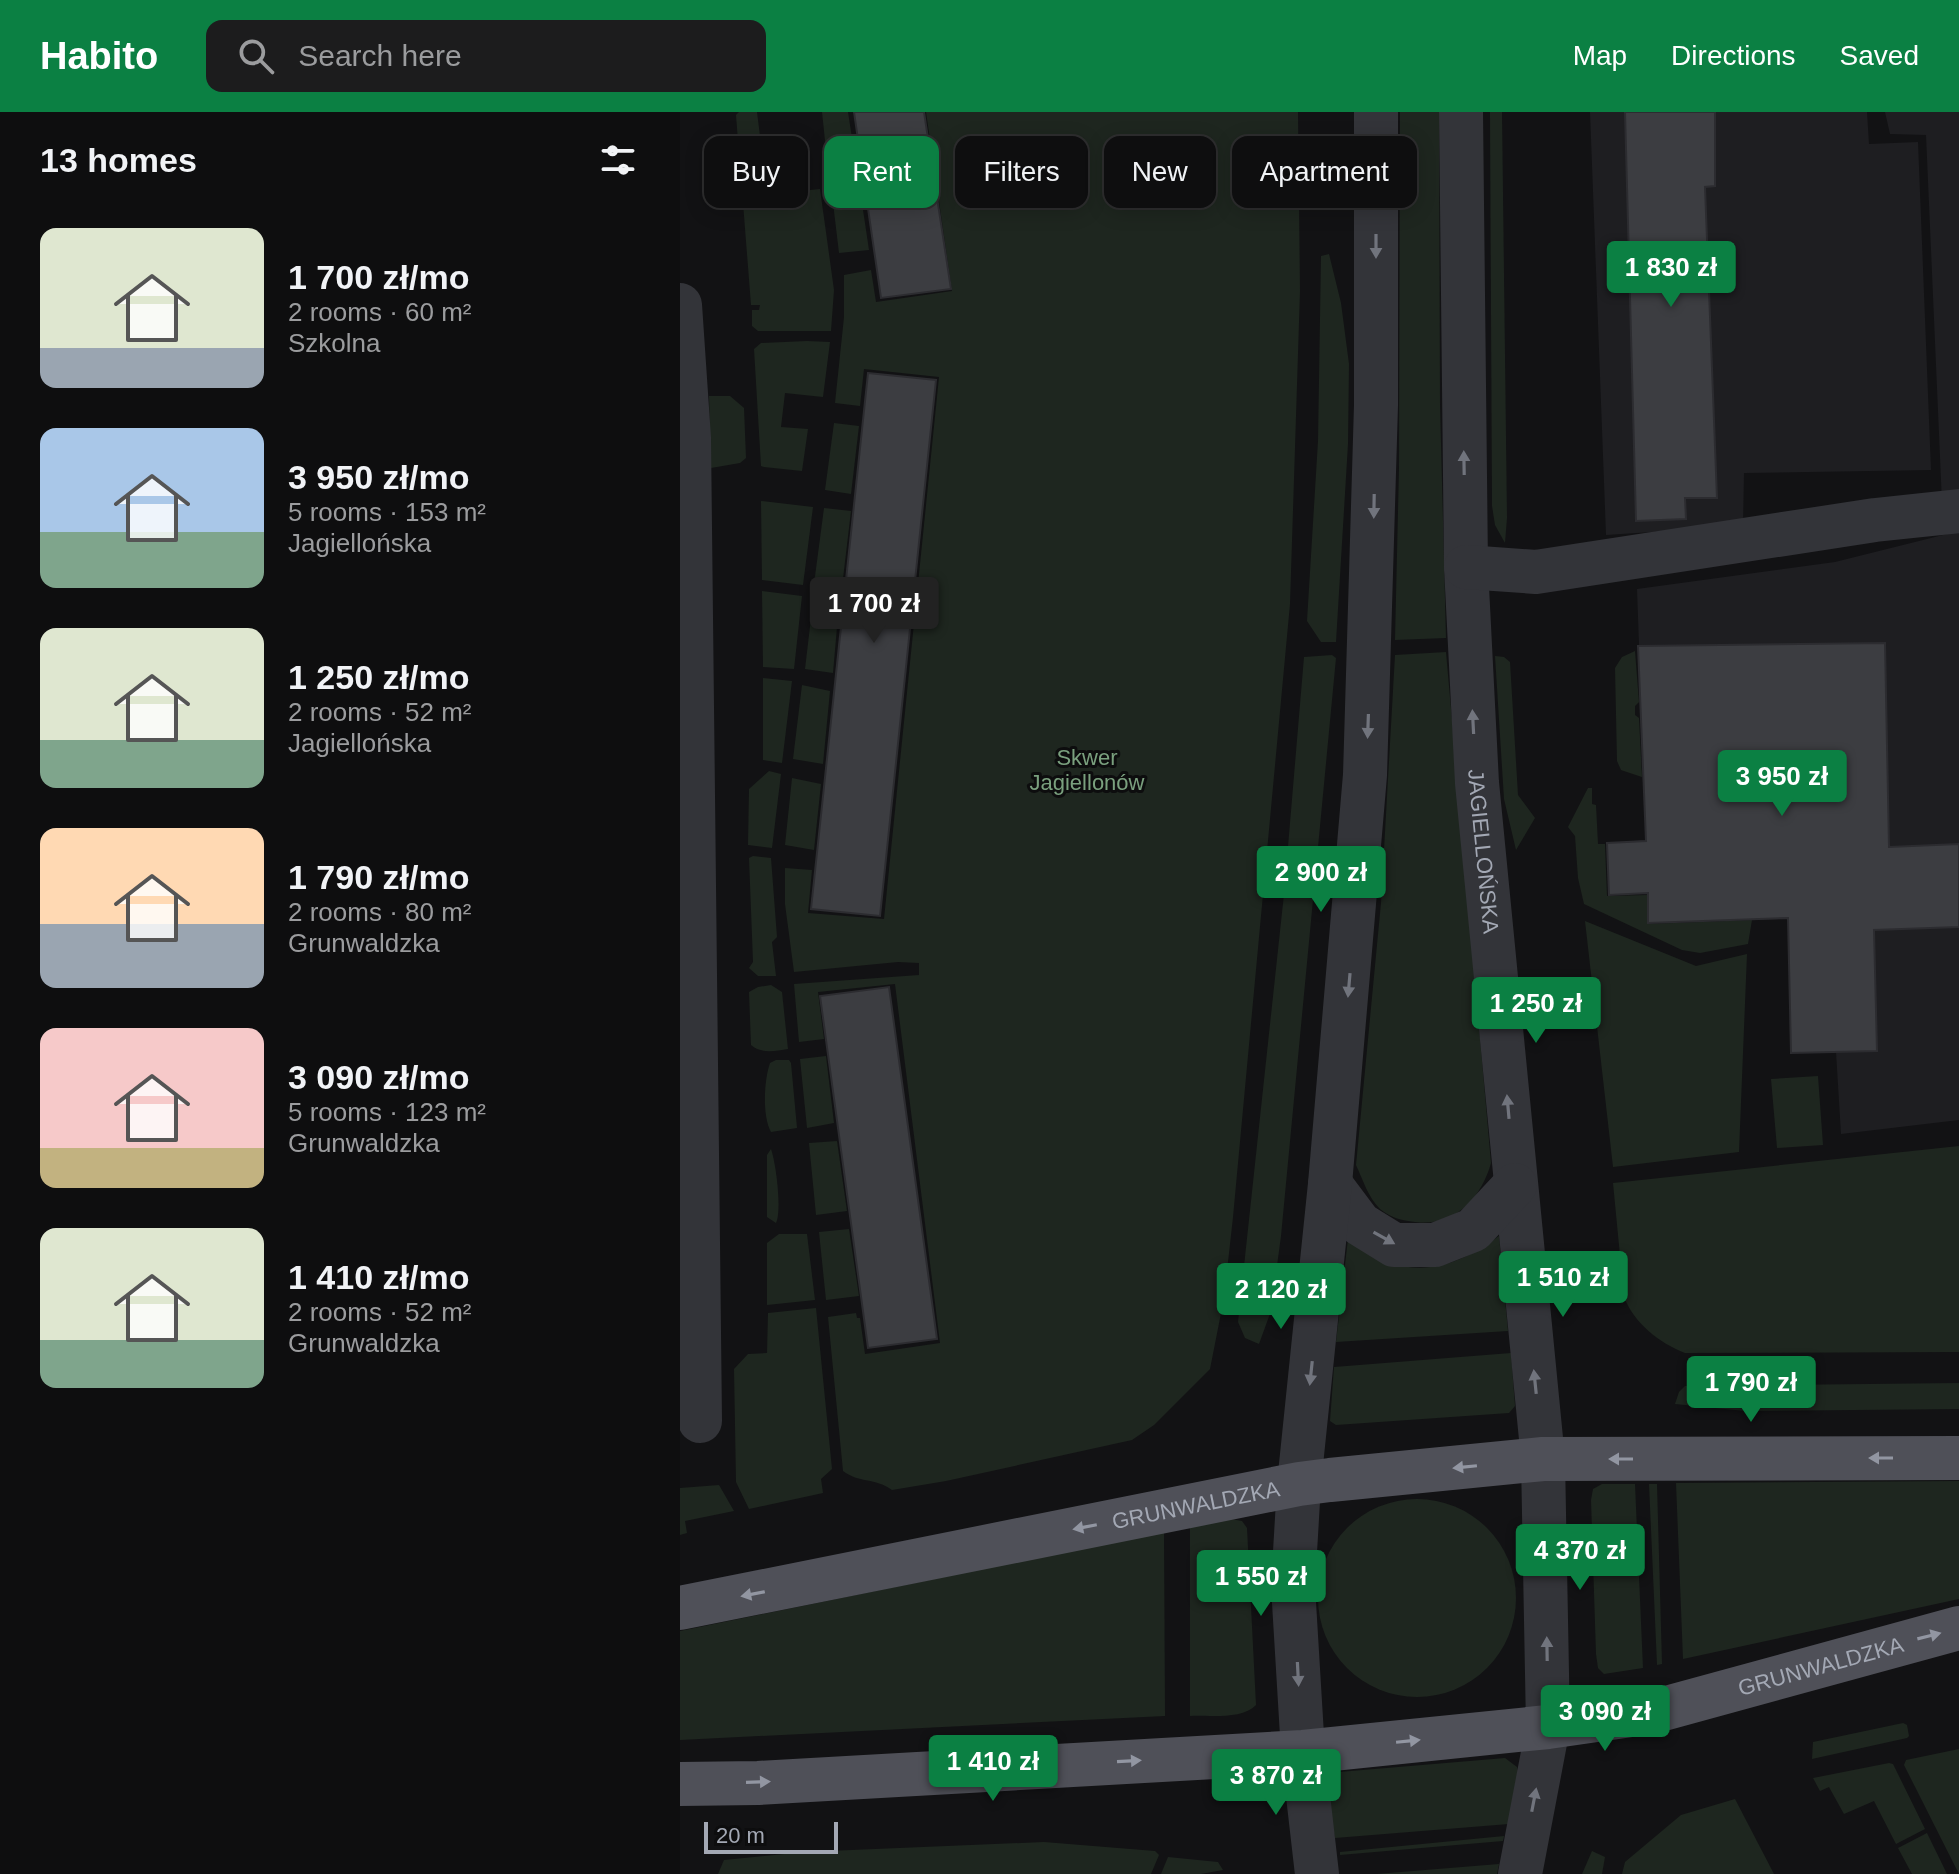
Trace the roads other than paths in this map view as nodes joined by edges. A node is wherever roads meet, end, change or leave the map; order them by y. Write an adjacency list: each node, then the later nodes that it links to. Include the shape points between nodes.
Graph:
1 (1376, 112): 8 (street, one-way to 8, via 1368,712)
2 (1461, 112): 6 (street, JAGIELLOŃSKA, one-way to 2)
3 (680, 305): 4 (street)
4 (684, 439): 7 (street)
5 (1959, 511): 6 (street, via 1536,572)
6 (1466, 567): 9 (street, JAGIELLOŃSKA, one-way to 6, via 1477,783)
7 (688, 987): 10 (street)
8 (1330, 1184): 9 (street, one-way to 9, via 1360,1224 1394,1245 1435,1245 1473,1230); 13 (street, one-way to 13)
9 (1515, 1185): 12 (street, JAGIELLOŃSKA, one-way to 9)
10 (700, 1421)
11 (1959, 1458): 12 (main road, GRUNWALDZKA, one-way to 12)
12 (1543, 1459): 13 (main road, GRUNWALDZKA, one-way to 13); 16 (street, JAGIELLOŃSKA, one-way to 12)
13 (1299, 1484): 14 (main road, GRUNWALDZKA, one-way to 14); 17 (street, one-way to 17, via 1293,1586)
14 (680, 1608)
15 (1959, 1628): 16 (main road, GRUNWALDZKA, one-way to 15, via 1652,1712)
16 (1548, 1727): 17 (main road, GRUNWALDZKA, one-way to 16); 20 (street, JAGIELLOŃSKA, one-way to 16)
17 (1303, 1752): 18 (main road, GRUNWALDZKA, one-way to 17); 19 (street)
18 (680, 1784)
19 (1317, 1874)
20 (1520, 1874)

